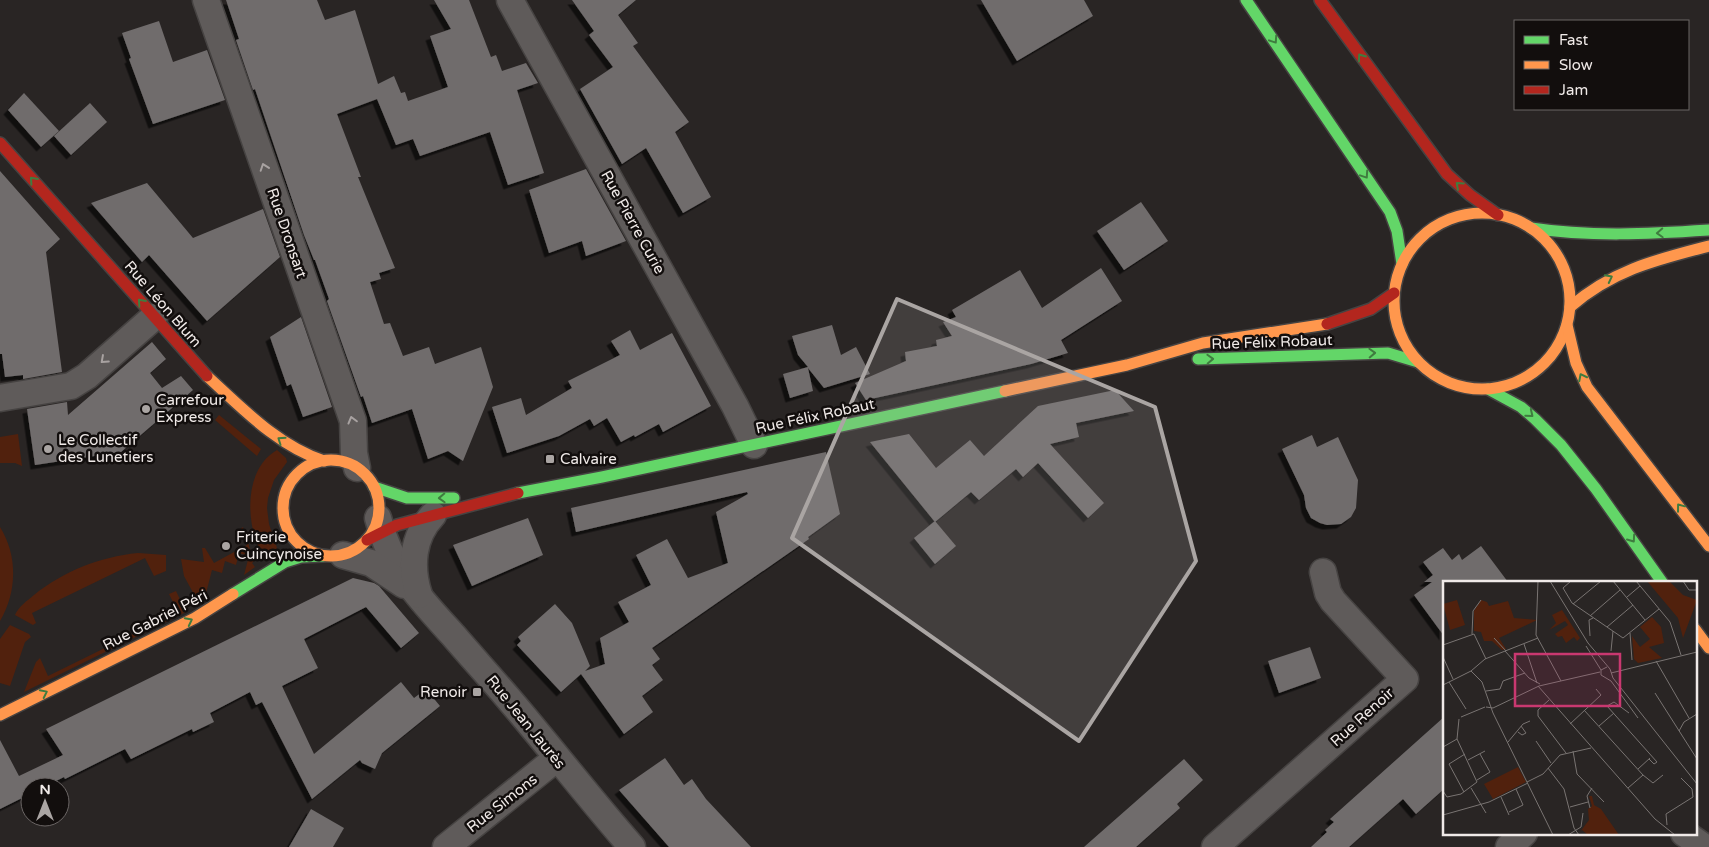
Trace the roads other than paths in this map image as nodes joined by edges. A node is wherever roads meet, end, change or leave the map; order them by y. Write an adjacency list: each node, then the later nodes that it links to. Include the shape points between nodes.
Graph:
1 (206, 0): 21 (street, Rue Dronsart, one-way to 1, via 353,421)
2 (510, 0): 19 (street, Rue Pierre Curie)
3 (1246, 0): 10 (main road, one-way to 10, via 1390,212 1397,231)
4 (1320, 0): 6 (main road, one-way to 4, via 1447,174)
5 (0, 143): 13 (main road, Rue Léon Blum, one-way to 5)
6 (1498, 215): 7 (main road); 10 (main road, via 1469,214 1441,223 1418,240)
7 (1531, 228): 8 (main road, one-way to 7, via 1599,234); 12 (main road, via 1561,262)
8 (1709, 230)
9 (1709, 246): 12 (main road, one-way to 9, via 1590,289 1618,274)
10 (1402, 264): 11 (main road)
11 (1394, 293): 15 (main road, via 1398,330); 16 (main road, Rue Félix Robaut, via 1371,309 1328,324 1204,343)
12 (1570, 307): 14 (main road)
13 (154, 316): 18 (street, one-way to 18, via 75,384); 20 (main road, Rue Léon Blum, one-way to 13, via 299,452 272,434 208,377)
14 (1567, 325): 17 (main road, via 1554,352 1537,370 1507,386); 26 (main road, one-way to 14, via 1587,387 1576,363)
15 (1418, 362): 16 (main road, Rue Félix Robaut, one-way to 15, via 1190,359 1376,353 1388,353); 17 (main road, via 1450,383)
16 (1126, 365): 19 (main road, Rue Félix Robaut)
17 (1488, 389): 29 (main road, one-way to 29, via 1518,404 1544,425 1616,516)
18 (0, 398)
19 (754, 445): 23 (main road, Rue Félix Robaut)
20 (324, 461): 21 (main road, via 338,461); 27 (main road, via 304,469 293,479 283,507 285,523 296,542 308,551)
21 (357, 468): 22 (main road)
22 (374, 487): 23 (main road, Rue Félix Robaut, one-way to 22, via 420,499 397,496); 25 (main road, via 378,499)
23 (508, 494): 24 (main road, Rue Félix Robaut)
24 (433, 515): 25 (main road, Rue Félix Robaut); 30 (street, Rue Jean Jaurès, via 418,535 414,553 414,577)
25 (376, 530): 27 (main road, via 356,549); 30 (street, Rue Jean Jaurès, via 400,572)
26 (1709, 546)
27 (333, 555): 30 (street, Rue Jean Jaurès, via 365,561 381,568); 33 (main road, Rue Gabriel Péri, one-way to 27, via 195,618 285,562 300,557)
28 (1323, 572): 39 (street, Rue Renoir, via 1333,602 1405,679)
29 (1661, 581)
30 (420, 598): 34 (street, Rue Jean Jaurès)
31 (1696, 629): 32 (main road)
32 (1709, 648)
33 (0, 714)
34 (557, 758): 37 (street, Rue Simons); 38 (street, Rue Jean Jaurès)
35 (1523, 834): 40 (street)
36 (1685, 834): 41 (street)
37 (446, 847)
38 (632, 847)
39 (1216, 847)
40 (1509, 847)
41 (1704, 847)

